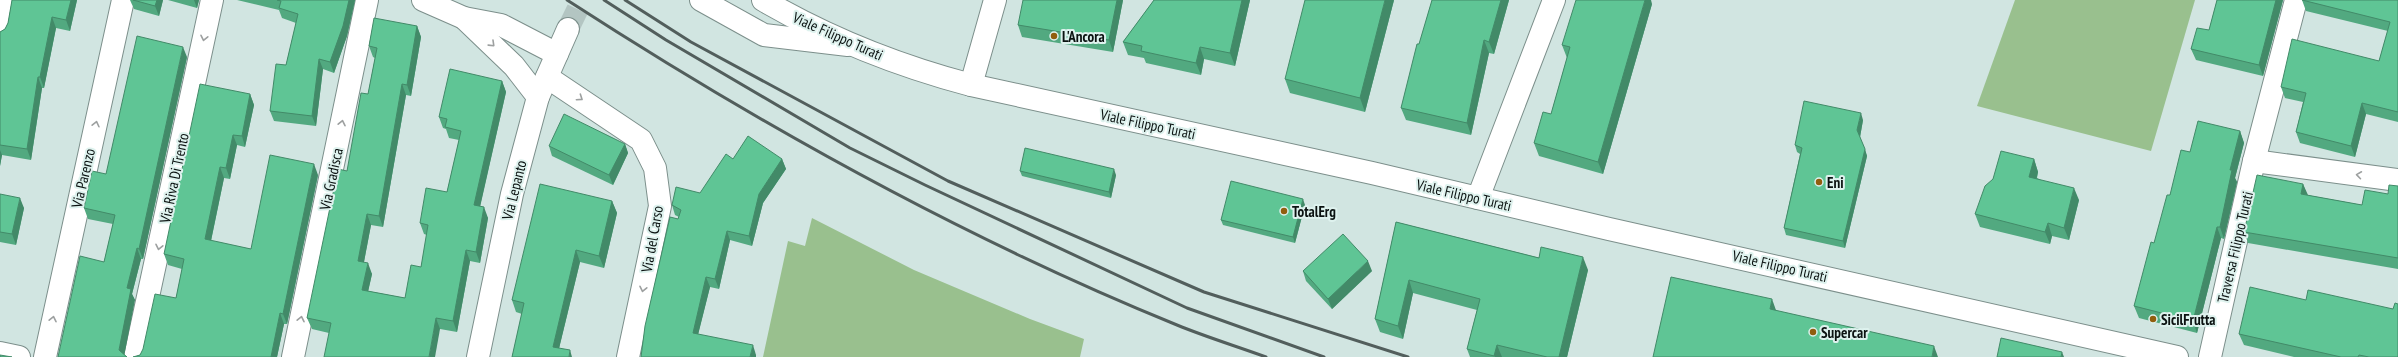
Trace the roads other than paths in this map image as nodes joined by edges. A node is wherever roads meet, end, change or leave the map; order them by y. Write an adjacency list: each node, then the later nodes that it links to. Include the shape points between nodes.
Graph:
1 (7, 0): 13 (street)
2 (123, 0): 24 (street, Via Parenzo, one-way to 2)
3 (212, 0): 25 (street, Via Riva Di Trento, one-way to 25)
4 (367, 0): 26 (street, Via Gradisca, one-way to 4)
5 (423, 0): 11 (street)
6 (701, 0): 14 (street, via 764,35)
7 (763, 0): 14 (street, Viale Filippo Turati)
8 (995, 0): 17 (street)
9 (1554, 0): 21 (street)
10 (2296, 0): 19 (street, Traversa Filippo Turati)
11 (464, 18): 15 (street, via 501,25); 18 (street, one-way to 18, via 514,66)
12 (568, 29): 15 (street, Via Lepanto)
13 (0, 31)
14 (854, 45): 17 (street, Viale Filippo Turati, via 915,70)
15 (557, 54): 16 (street, Via Lepanto)
16 (548, 76): 18 (street, Via Lepanto); 28 (street, Via del Carso, one-way to 28, via 641,140 655,168 660,206)
17 (971, 85): 21 (street, Viale Filippo Turati)
18 (538, 97): 27 (street, Via Lepanto, via 512,194)
19 (2254, 161): 20 (street, one-way to 19); 30 (street, Traversa Filippo Turati)
20 (2398, 180)
21 (1478, 198): 29 (street, Viale Filippo Turati)
22 (0, 353): 23 (street)
23 (19, 357)
24 (45, 357)
25 (135, 357)
26 (293, 357)
27 (478, 357)
28 (628, 357)
29 (2177, 357)
30 (2210, 357)

